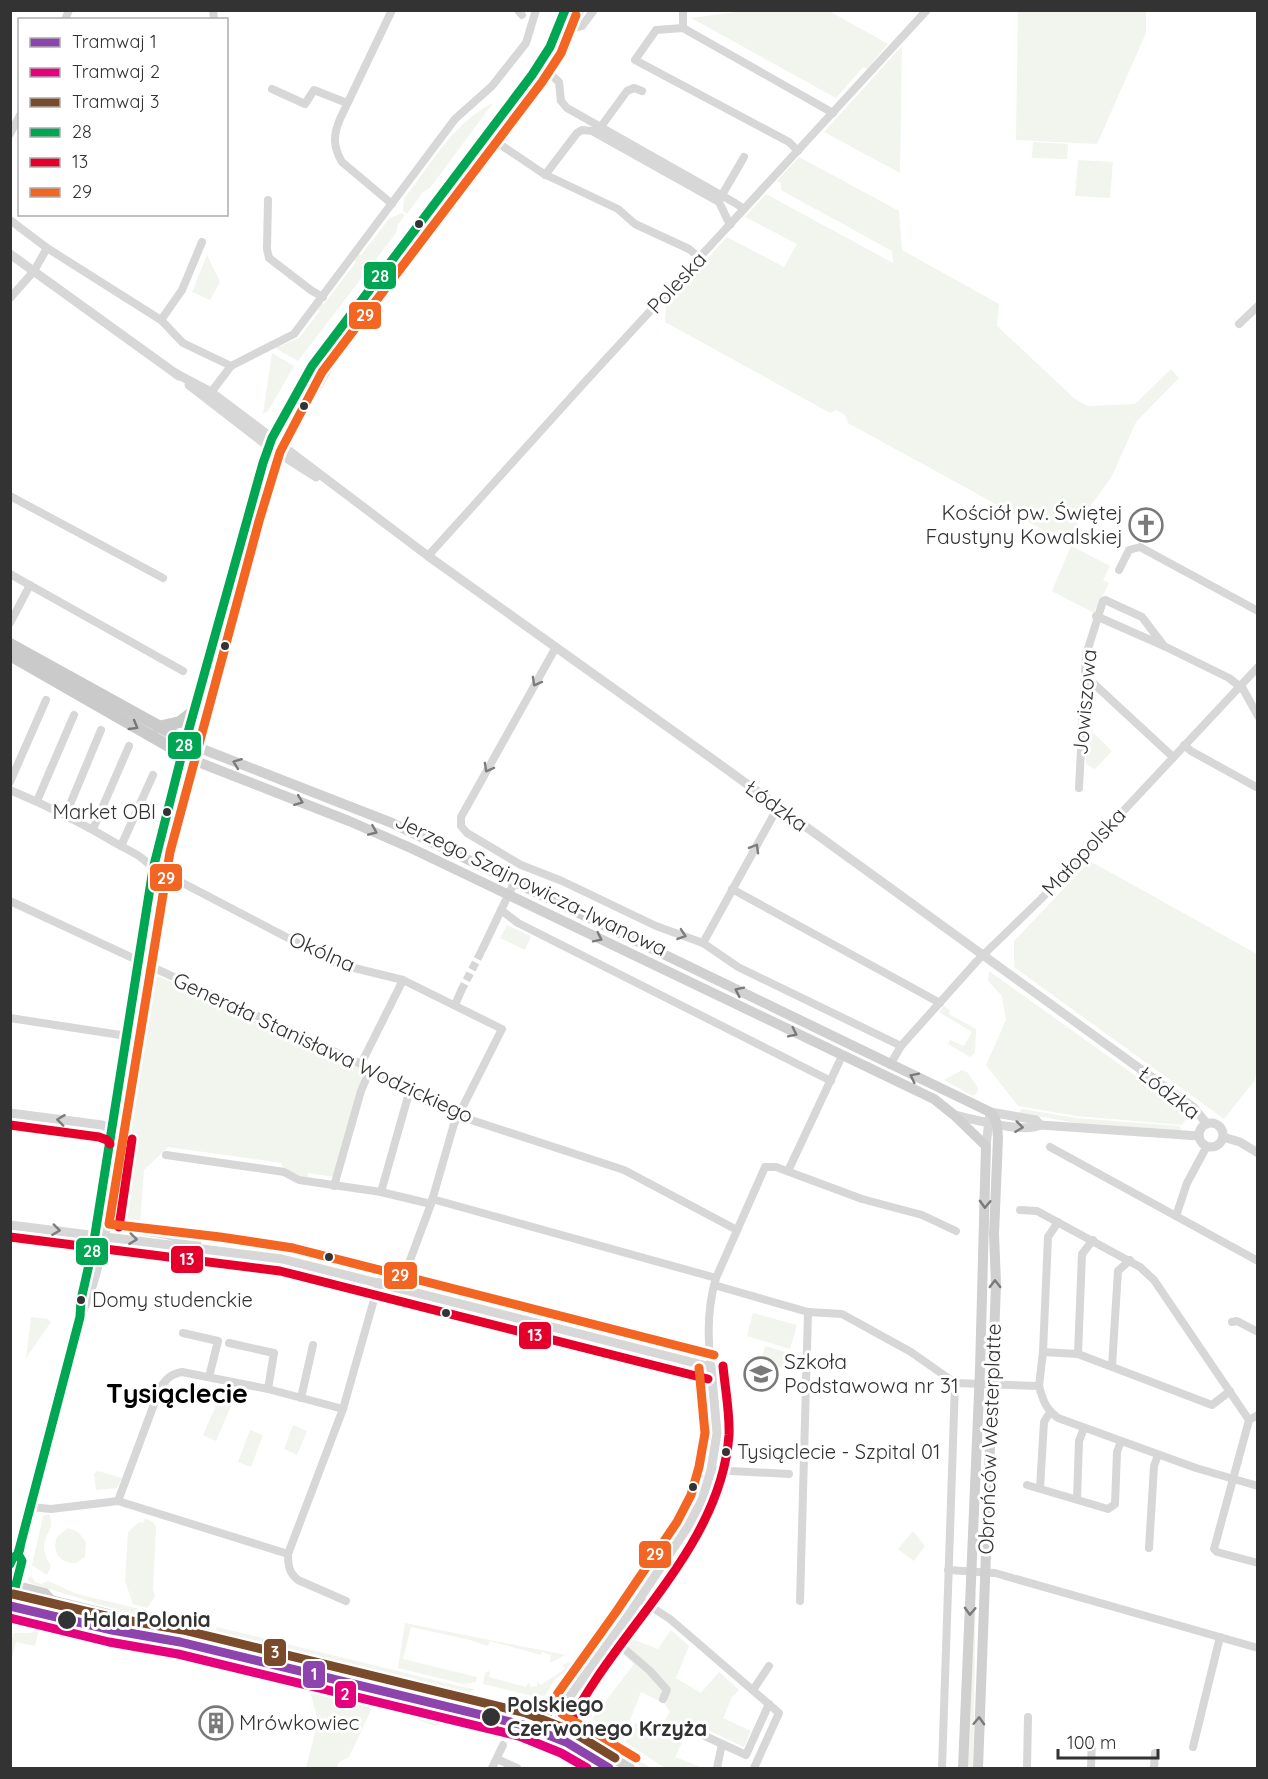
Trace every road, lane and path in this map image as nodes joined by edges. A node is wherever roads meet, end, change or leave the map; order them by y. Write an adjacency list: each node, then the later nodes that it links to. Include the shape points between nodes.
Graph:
1 (392, 10): 13 (street)
2 (537, 10): 24 (street, via 526,43 492,86 455,119)
3 (565, 10): 40 (main road, via 538,67 312,366)
4 (578, 10): 9 (main road)
5 (594, 10): 9 (street, via 582,26)
6 (683, 10): 8 (street)
7 (927, 10): 14 (street, Poleska)
8 (682, 28): 14 (street); 19 (street, via 656,30 635,60 789,142)
9 (572, 29): 10 (main road)
10 (548, 71): 16 (street, via 559,82 564,106); 18 (main road)
11 (272, 89): 13 (street, via 305,104 314,90)
12 (642, 91): 16 (street, via 627,90)
13 (347, 103): 24 (street, via 334,131 336,153)
14 (833, 113): 19 (street, Poleska)
15 (18, 119): 17 (street)
16 (600, 128): 22 (street)
17 (10, 134)
18 (495, 141): 21 (street); 40 (main road, via 334,354)
19 (798, 151): 25 (street, Poleska)
20 (744, 157): 22 (street)
21 (545, 175): 27 (street, via 577,133 592,130 719,202); 31 (street, via 618,209 635,224)
22 (722, 195): 25 (street)
23 (268, 200): 33 (street, via 269,258)
24 (392, 204): 33 (street)
25 (744, 209): 27 (street, Poleska)
26 (10, 220): 29 (street)
27 (730, 225): 31 (street, Poleska)
28 (202, 242): 36 (street, via 182,290)
29 (47, 248): 32 (street); 36 (street)
30 (10, 254): 32 (street, Łódzka)
31 (700, 258): 42 (street, Poleska)
32 (34, 271): 34 (street); 39 (street, Łódzka)
33 (323, 297): 38 (street, via 294,334)
34 (10, 298)
35 (1257, 306): 37 (street)
36 (161, 320): 38 (street, via 183,343)
37 (1239, 324)
38 (231, 366): 39 (street)
39 (208, 396): 40 (street, Łódzka)
40 (276, 446): 42 (street, Łódzka); 59 (main road, via 247,518); 66 (main road)
41 (10, 496): 45 (street)
42 (428, 556): 52 (street, Łódzka)
43 (1119, 570): 47 (street, via 1129,550 1140,547)
44 (10, 574): 46 (street)
45 (163, 578)
46 (30, 585): 49 (street); 55 (street)
47 (1257, 611)
48 (1096, 616): 51 (street); 51 (street, via 1105,600 1142,617); 56 (street, Jowiszowa)
49 (10, 623)
50 (10, 644): 62 (main road, Jerzego Szajnowicza-Iwanowa)
51 (1164, 646): 57 (street)
52 (556, 647): 73 (street, Łódzka); 88 (street, Jerzego Szajnowicza-Iwanowa, one-way to 88, via 461,817 461,826 521,866 562,880 656,926)
53 (10, 655): 66 (main road, Jerzego Szajnowicza-Iwanowa, one-way to 66)
54 (1257, 667): 57 (street, Małopolska)
55 (183, 671)
56 (1084, 682): 67 (street, via 1093,683); 69 (street, Jowiszowa)
57 (1240, 686): 61 (street); 65 (street, Małopolska)
58 (46, 700): 71 (street)
59 (194, 711): 62 (main road, via 180,722); 66 (main road)
60 (74, 715): 72 (street)
61 (1257, 716)
62 (158, 727): 66 (main road, Jerzego Szajnowicza-Iwanowa)
63 (101, 730): 74 (street)
64 (129, 746): 75 (street)
65 (1184, 746): 67 (street, Małopolska); 70 (street)
66 (190, 751): 77 (street); 79 (street); 82 (main road, Jerzego Szajnowicza-Iwanowa, one-way to 66, via 392,823); 85 (main road, Jerzego Szajnowicza-Iwanowa, one-way to 85)
67 (1173, 758): 90 (street, Małopolska)
68 (153, 775): 76 (street)
69 (1079, 788)
70 (1257, 788)
71 (11, 789): 72 (street)
72 (37, 801): 74 (street)
73 (778, 807): 84 (street, one-way to 73); 90 (street, Łódzka)
74 (66, 814): 75 (street)
75 (93, 829): 76 (street)
76 (121, 846): 78 (street)
77 (157, 854): 78 (street); 80 (street)
78 (146, 859): 80 (street)
79 (164, 867): 81 (street, Okólna); 83 (street)
80 (153, 869): 91 (street)
81 (177, 880): 83 (street); 92 (street, Okólna, via 338,964)
82 (514, 882): 85 (street); 101 (main road, Jerzego Szajnowicza-Iwanowa, one-way to 82)
83 (159, 884): 91 (street)
84 (732, 889): 88 (street); 94 (street)
85 (508, 894): 87 (street); 99 (main road, Jerzego Szajnowicza-Iwanowa, one-way to 99)
86 (10, 901): 91 (street, Generała Stanisława Wodzickiego)
87 (501, 910): 89 (street); 103 (street, via 518,923)
88 (703, 942): 98 (street, Jerzego Szajnowicza-Iwanowa, via 738,966)
89 (482, 950)
90 (982, 956): 94 (street, Małopolska); 109 (street, Łódzka, via 1194,1108)
91 (143, 963): 97 (street); 100 (street, Generała Stanisława Wodzickiego); 112 (street)
92 (403, 980): 95 (street, Okólna); 100 (street)
93 (461, 991): 95 (street)
94 (940, 1003): 98 (street, Małopolska)
95 (454, 1005): 107 (street, Okólna, via 502,1029)
96 (10, 1018): 97 (street)
97 (127, 1036): 110 (street)
98 (901, 1046): 101 (street, Małopolska)
99 (842, 1056): 103 (street); 106 (main road, Jerzego Szajnowicza-Iwanowa, via 934,1099)
100 (361, 1064): 102 (street, Generała Stanisława Wodzickiego)
101 (890, 1065): 108 (main road, Jerzego Szajnowicza-Iwanowa, one-way to 101, via 967,1102)
102 (370, 1070): 104 (street, Generała Stanisława Wodzickiego); 120 (street)
103 (831, 1081): 119 (street)
104 (409, 1093): 107 (street, Generała Stanisława Wodzickiego); 121 (street)
105 (10, 1113): 110 (street, one-way to 105)
106 (954, 1115): 108 (street, Jerzego Szajnowicza-Iwanowa); 114 (main road)
107 (459, 1116): 122 (street); 128 (street, Generała Stanisława Wodzickiego, via 617,1167)
108 (992, 1119): 111 (street, Jerzego Szajnowicza-Iwanowa, via 1015,1128 1034,1129 1040,1125); 114 (street, Obrońców Westerplatte); 151 (main road, Obrońców Westerplatte, one-way to 108, via 996,1284)
109 (1207, 1124): 111 (street); 113 (street, via 1219,1126)
110 (111, 1128): 112 (street); 130 (street)
111 (1199, 1136): 115 (street)
112 (120, 1137): 127 (street)
113 (1223, 1137): 115 (street, via 1217,1146); 117 (street, via 1240,1142)
114 (986, 1146): 150 (main road, Obrońców Westerplatte, one-way to 150)
115 (1207, 1146): 124 (street, via 1187,1183)
116 (1050, 1147): 124 (street)
117 (1257, 1154)
118 (166, 1155): 120 (street, Obrońców Westerplatte, via 284,1172 299,1180)
119 (788, 1172): 128 (street, via 765,1167); 129 (street, via 862,1199 922,1215)
120 (334, 1186): 121 (street, Obrońców Westerplatte)
121 (381, 1192): 122 (street, Obrońców Westerplatte)
122 (431, 1201): 135 (street, Obrońców Westerplatte); 137 (street)
123 (1020, 1210): 125 (street, via 1037,1211)
124 (1176, 1216): 134 (street)
125 (1058, 1222): 131 (street); 144 (street, via 1048,1237)
126 (10, 1225): 130 (street, one-way to 130)
127 (107, 1225): 130 (street, via 101,1228); 132 (street, via 171,1236)
128 (737, 1230): 135 (street)
129 (956, 1231)
130 (100, 1235): 132 (street, one-way to 132); 171 (street)
131 (1093, 1240): 133 (street); 145 (street, via 1082,1254)
132 (219, 1250): 136 (street, via 282,1258)
133 (1130, 1260): 146 (street, via 1118,1270); 154 (street, via 1154,1280)
134 (1257, 1261)
135 (715, 1281): 138 (street, Obrońców Westerplatte); 147 (street, via 708,1321)
136 (379, 1282): 137 (street); 156 (street)
137 (400, 1287): 147 (street)
138 (808, 1312): 149 (street, Obrońców Westerplatte, via 842,1314 911,1352); 183 (street)
139 (1232, 1322): 140 (street)
140 (1257, 1332)
141 (183, 1333): 148 (street, via 218,1341)
142 (228, 1343): 153 (street, via 274,1353)
143 (313, 1345): 155 (street)
144 (1043, 1352): 145 (street); 152 (street)
145 (1078, 1354): 146 (street)
146 (1112, 1366): 154 (street, via 1212,1404)
147 (711, 1367): 163 (street, via 717,1433)
148 (209, 1377): 153 (street); 170 (street, via 173,1373 162,1385)
149 (955, 1383): 150 (street); 177 (street)
150 (979, 1384): 151 (street); 178 (main road, Obrońców Westerplatte)
151 (992, 1384): 152 (street); 179 (main road, Obrońców Westerplatte)
152 (1039, 1386): 157 (street)
153 (268, 1389): 155 (street)
154 (1230, 1391): 159 (street)
155 (301, 1398): 156 (street)
156 (343, 1409): 174 (street)
157 (1050, 1412): 160 (street); 168 (street, via 1044,1422)
158 (1257, 1415): 159 (street)
159 (1249, 1420): 165 (street)
160 (1084, 1428): 161 (street); 169 (street, via 1079,1441)
161 (1121, 1441): 162 (street); 169 (street, via 1115,1504 1108,1509)
162 (1158, 1455): 165 (street); 172 (street)
163 (711, 1470): 164 (street); 181 (street, via 702,1500 687,1528)
164 (789, 1474)
165 (1232, 1479): 167 (street); 175 (street, via 1214,1549)
166 (1027, 1485): 168 (street)
167 (1257, 1486)
168 (1040, 1488): 169 (street)
169 (1077, 1499)
170 (118, 1501): 171 (street, via 51,1509); 174 (street)
171 (30, 1507): 173 (street)
172 (1149, 1548)
173 (18, 1554): 176 (street); 180 (street, via 22,1561)
174 (288, 1554): 182 (street, via 288,1565 298,1580)
175 (1257, 1563)
176 (10, 1565)
177 (948, 1570): 178 (street); 205 (street)
178 (971, 1571): 179 (street); 206 (main road, Obrońców Westerplatte, one-way to 206)
179 (984, 1571): 184 (street); 207 (main road, Obrońców Westerplatte, one-way to 179)
180 (12, 1593): 192 (main road, via 45,1593 51,1600)
181 (639, 1599): 185 (street); 188 (street, via 670,1619)
182 (346, 1601)
183 (800, 1601)
184 (1220, 1637): 186 (street); 197 (street)
185 (613, 1639): 189 (street, via 667,1690); 192 (street, via 568,1699)
186 (1257, 1648)
187 (769, 1666): 188 (street)
188 (753, 1690): 190 (street)
189 (663, 1700)
190 (769, 1704): 195 (street, via 746,1755); 204 (street, via 779,1713)
191 (1028, 1717): 208 (street)
192 (556, 1724): 202 (main road)
193 (705, 1736): 195 (street)
194 (1092, 1740): 209 (street)
195 (722, 1744): 203 (street)
196 (503, 1745): 199 (street)
197 (1193, 1747)
198 (1155, 1753): 210 (street)
199 (496, 1759): 200 (street); 201 (street)
200 (492, 1768)
201 (517, 1768)
202 (630, 1768)
203 (717, 1768)
204 (754, 1768)
205 (942, 1768)
206 (963, 1768)
207 (978, 1768)
208 (1027, 1768)
209 (1091, 1768)
210 (1154, 1768)

